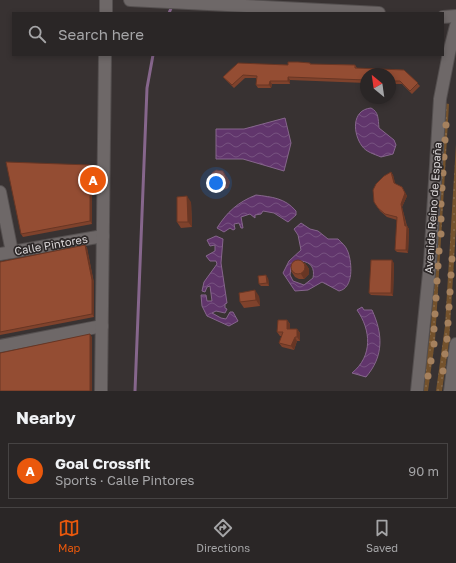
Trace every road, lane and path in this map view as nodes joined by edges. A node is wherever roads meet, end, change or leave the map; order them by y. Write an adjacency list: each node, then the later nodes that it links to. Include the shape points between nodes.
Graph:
1 (106, 0): 4 (street)
2 (130, 0): 3 (street)
3 (247, 3): 5 (street)
4 (106, 12)
5 (366, 12)
6 (456, 16): 7 (street)
7 (444, 17)
8 (456, 26): 17 (street, Avenida Reino de España, via 440,99 430,263)
9 (105, 56): 11 (street)
10 (0, 192): 12 (street)
11 (102, 236): 12 (street, Calle Pintores); 13 (street)
12 (6, 253)
13 (102, 326): 15 (street); 16 (street)
14 (456, 344): 18 (street)
15 (0, 346)
16 (101, 391)
17 (417, 391)
18 (450, 391)

